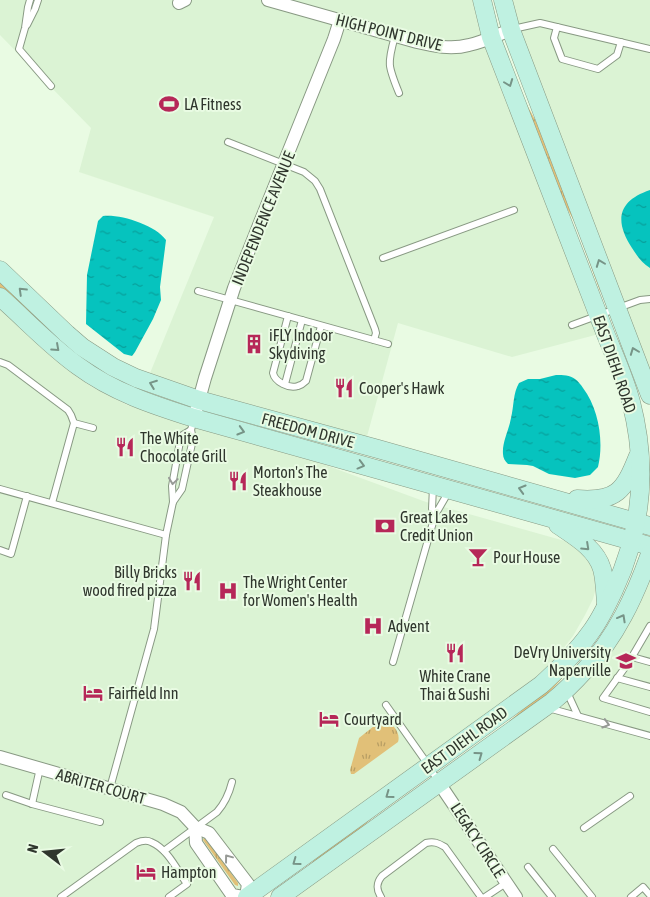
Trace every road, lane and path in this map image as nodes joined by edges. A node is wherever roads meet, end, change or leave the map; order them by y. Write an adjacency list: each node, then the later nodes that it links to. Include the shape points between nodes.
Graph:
1 (30, 0): 8 (lane)
2 (38, 0): 8 (lane)
3 (268, 0): 6 (street, HIGH POINT DRIVE)
4 (482, 0): 11 (street, EAST DIEHL ROAD)
5 (503, 0): 9 (street, EAST DIEHL ROAD)
6 (340, 20): 10 (street, HIGH POINT DRIVE); 17 (street, INDEPENDENCE AVENUE)
7 (557, 27): 9 (lane, via 540,23); 12 (lane); 12 (lane, via 554,38 562,59 598,69 617,55)
8 (25, 28): 14 (lane, via 19,49)
9 (510, 30): 11 (street, HIGH POINT DRIVE); 25 (street, EAST DIEHL ROAD, one-way to 9)
10 (395, 36): 11 (street, HIGH POINT DRIVE, via 444,47 469,45); 15 (lane, via 389,67)
11 (491, 37): 26 (street, EAST DIEHL ROAD, one-way to 26)
12 (621, 42): 13 (lane)
13 (650, 49)
14 (51, 86)
15 (399, 92)
16 (228, 142): 17 (lane)
17 (284, 164): 24 (street, INDEPENDENCE AVENUE); 31 (lane, via 311,176 320,189 375,329)
18 (514, 210): 19 (lane)
19 (383, 258)
20 (0, 270): 36 (street, FREEDOM DRIVE, one-way to 20, via 136,378 97,357 67,334)
21 (198, 291): 24 (lane)
22 (0, 297): 38 (street, FREEDOM DRIVE, one-way to 38, via 79,367 122,392)
23 (650, 298): 25 (lane)
24 (230, 300): 27 (lane); 36 (street, INDEPENDENCE AVENUE)
25 (618, 308): 26 (lane); 35 (street, EAST DIEHL ROAD, one-way to 25)
26 (599, 315): 29 (lane); 40 (street, EAST DIEHL ROAD, via 630,401)
27 (288, 316): 28 (lane); 34 (lane, via 273,373 278,382)
28 (302, 320): 30 (lane); 34 (lane)
29 (572, 325)
30 (321, 326): 31 (lane); 34 (lane, via 306,381 295,387)
31 (374, 340): 32 (lane)
32 (388, 344)
33 (0, 362): 37 (lane, via 68,410)
34 (285, 384)
35 (650, 395)
36 (199, 400): 38 (street, INDEPENDENCE AVENUE); 44 (street, FREEDOM DRIVE, one-way to 36)
37 (74, 423): 39 (lane); 46 (lane)
38 (192, 424): 41 (street, FREEDOM DRIVE, one-way to 41); 45 (lane, via 193,439 182,489); 45 (lane, one-way to 45, via 181,436 172,486)
39 (93, 428)
40 (639, 454): 44 (street, via 626,483 618,492 590,500); 49 (street, EAST DIEHL ROAD, via 639,504)
41 (441, 487): 47 (lane); 47 (lane, via 432,509); 48 (street, FREEDOM DRIVE)
42 (0, 489): 43 (lane)
43 (27, 496): 46 (lane); 53 (lane, via 11,554)
44 (552, 497): 49 (street, FREEDOM DRIVE)
45 (174, 502): 50 (lane)
46 (52, 503): 50 (lane)
47 (436, 512): 59 (lane)
48 (547, 517): 51 (street, FREEDOM DRIVE); 55 (street, one-way to 55, via 584,544 598,560)
49 (643, 524): 51 (street, EAST DIEHL ROAD)
50 (166, 535): 74 (lane, via 154,629)
51 (632, 541): 52 (street, FREEDOM DRIVE); 55 (street, EAST DIEHL ROAD)
52 (650, 546)
53 (0, 550)
54 (650, 554): 63 (street, EAST DIEHL ROAD, one-way to 54, via 606,645 629,606)
55 (606, 606): 70 (street, EAST DIEHL ROAD, via 577,650 541,686)
56 (650, 626): 57 (lane)
57 (647, 636): 58 (lane)
58 (632, 657): 60 (lane); 61 (lane)
59 (393, 662)
60 (650, 662)
61 (617, 678): 62 (lane); 66 (lane, via 603,698)
62 (650, 687)
63 (566, 690): 65 (street, EAST DIEHL ROAD); 67 (lane)
64 (386, 705): 70 (lane)
65 (545, 707): 67 (lane); 73 (street, EAST DIEHL ROAD, one-way to 65)
66 (650, 712)
67 (578, 716): 68 (lane, one-way to 68)
68 (650, 736)
69 (0, 757): 71 (street, ABRITER COURT)
70 (429, 766): 73 (lane); 88 (street, EAST DIEHL ROAD, one-way to 88)
71 (40, 768): 74 (street, ABRITER COURT); 77 (lane)
72 (232, 782): 79 (lane, via 224,804)
73 (439, 783): 84 (street, LEGACY CIRCLE); 89 (street, EAST DIEHL ROAD)
74 (110, 788): 79 (street, ABRITER COURT, via 175,809)
75 (6, 795): 77 (lane)
76 (630, 796): 80 (lane)
77 (32, 804): 78 (lane)
78 (100, 822)
79 (196, 828): 82 (lane); 88 (street, via 196,843 232,895); 88 (street, ABRITER COURT, one-way to 79, via 248,884 209,833)
80 (584, 828)
81 (554, 849): 95 (lane)
82 (164, 850): 86 (lane, via 150,842 136,842); 87 (lane, via 187,884)
83 (528, 867): 94 (lane)
84 (506, 883): 92 (lane); 93 (street, LEGACY CIRCLE)
85 (650, 895): 96 (lane, via 643,887)
86 (61, 897)
87 (170, 897)
88 (245, 897)
89 (280, 897)
90 (381, 897): 91 (lane, via 377,888 382,876 431,842 445,847)
91 (481, 897)
92 (485, 897)
93 (516, 897)
94 (552, 897)
95 (592, 897)
96 (631, 897)

